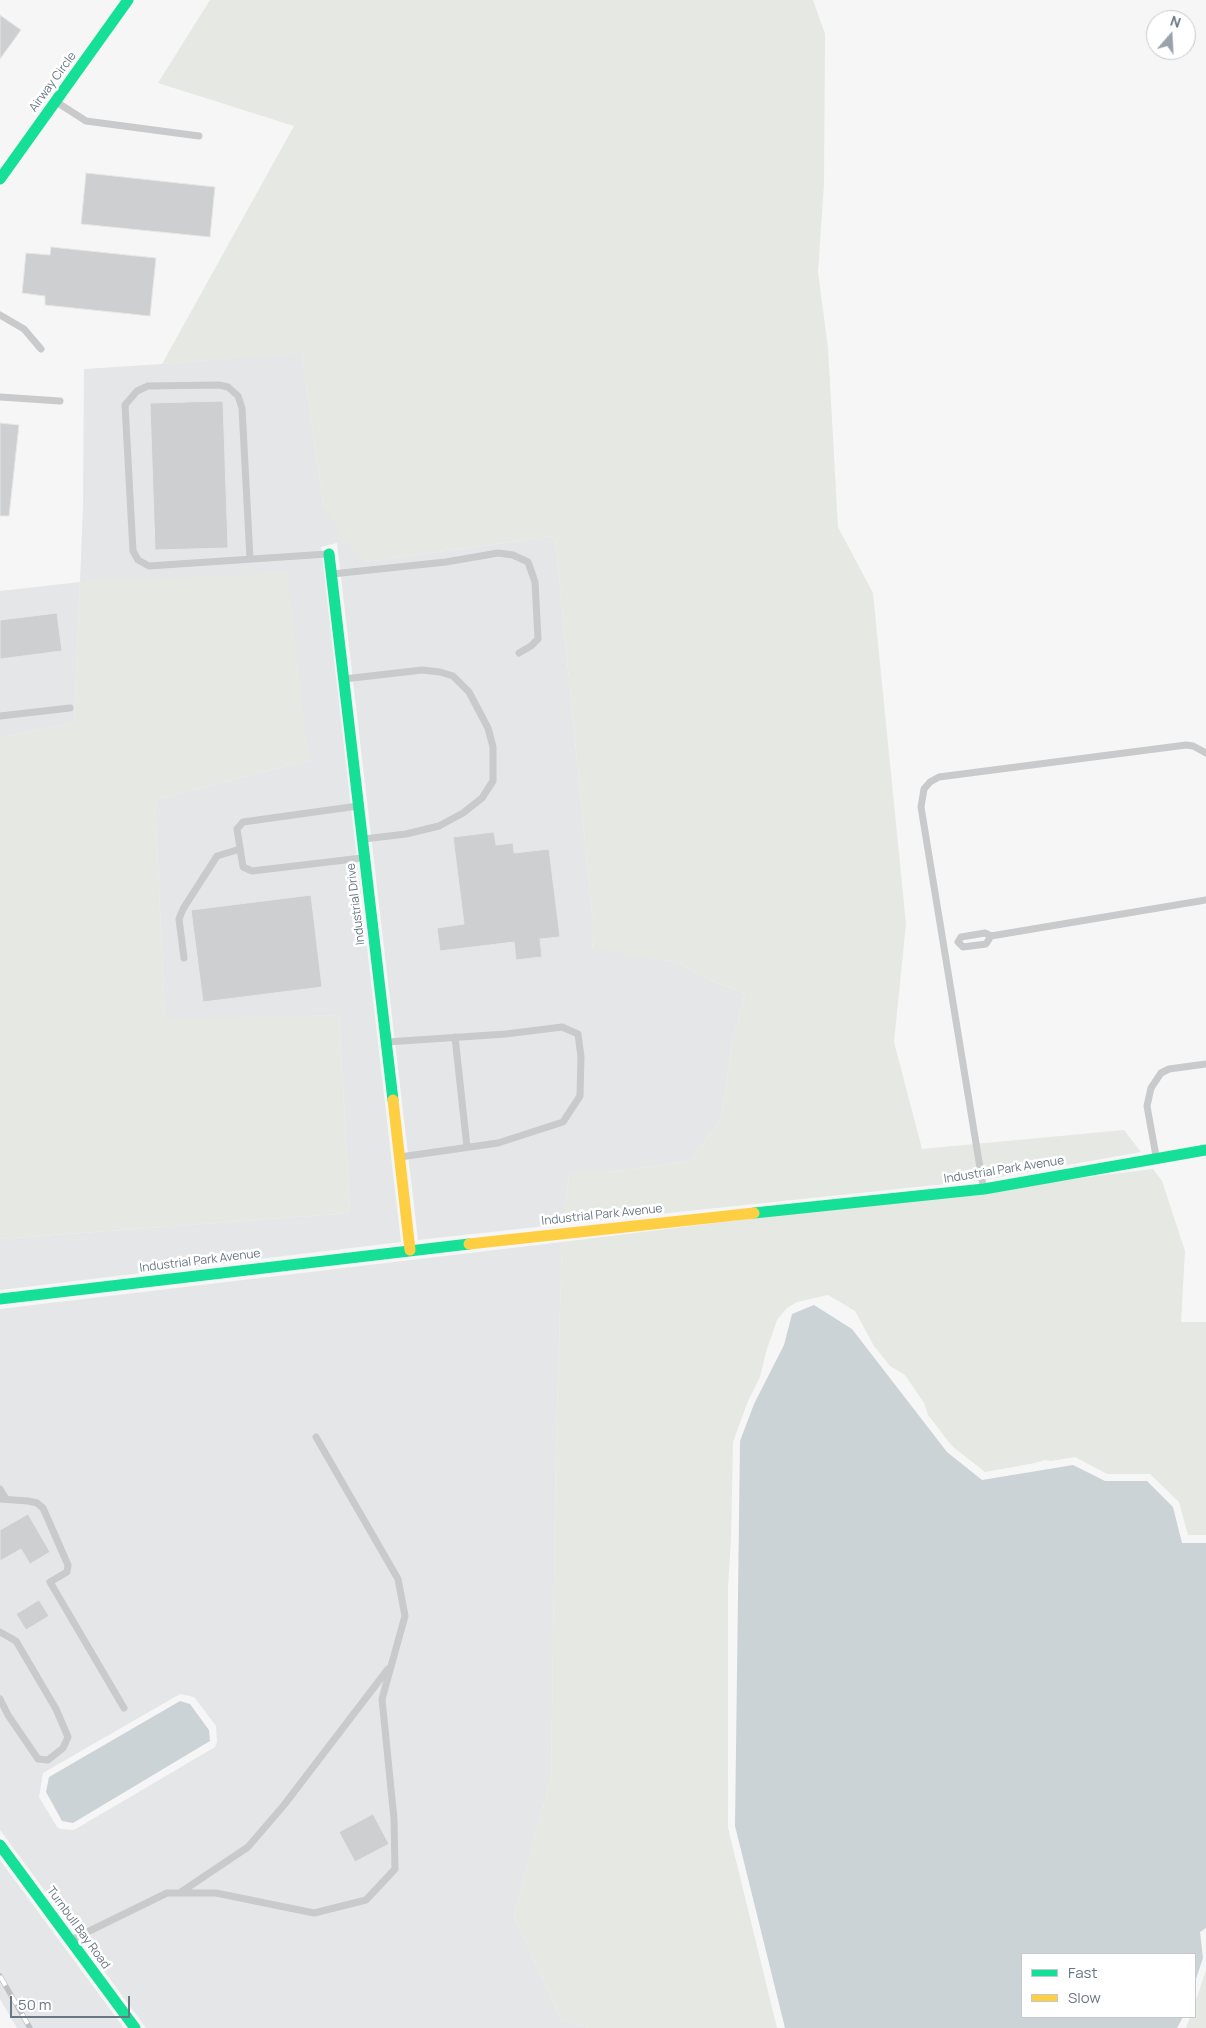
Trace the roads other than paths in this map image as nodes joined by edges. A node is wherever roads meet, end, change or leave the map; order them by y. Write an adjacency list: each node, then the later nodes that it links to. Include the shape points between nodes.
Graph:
1 (128, 0): 2 (street, Airway Circle)
2 (55, 102): 3 (lane, via 86,121); 4 (street, Airway Circle)
3 (199, 136)
4 (0, 179)
5 (0, 314): 6 (lane, via 24,330)
6 (41, 349)
7 (0, 397): 8 (lane)
8 (60, 401)
9 (330, 554): 10 (lane); 11 (street, Industrial Drive)
10 (250, 559): 10 (lane, via 149,566 135,556 125,405 137,391 148,386 218,385 238,396 242,408)
11 (332, 574): 12 (lane, via 498,553 513,555 528,562 535,582 538,639); 13 (street, Industrial Drive)
12 (519, 653)
13 (344, 680): 17 (street, Industrial Drive); 18 (lane, via 422,670 453,676 468,692 488,728 493,747 492,781 482,798 464,813 439,826)
14 (70, 708): 15 (lane)
15 (0, 716)
16 (1206, 753): 22 (lane, via 1186,745 938,777 930,782 924,789 921,807)
17 (358, 806): 18 (street, Industrial Drive); 19 (lane, via 243,822 237,829)
18 (362, 839): 20 (street, Industrial Drive)
19 (240, 849): 20 (lane, via 243,867 252,871); 23 (lane, via 218,856 183,909 179,919)
20 (365, 857): 25 (street, Industrial Drive)
21 (1206, 900): 22 (lane, via 991,936 985,933 961,937 958,942)
22 (944, 944): 31 (lane)
23 (184, 958)
24 (456, 1037): 25 (lane); 27 (lane); 27 (lane, via 562,1027 578,1034 582,1056 580,1096 563,1122 498,1143)
25 (386, 1042): 29 (street, Industrial Drive)
26 (1206, 1064): 30 (lane, via 1169,1069 1161,1073 1151,1088 1147,1106)
27 (467, 1147): 29 (lane)
28 (1206, 1150): 30 (street, Industrial Park Avenue)
29 (399, 1157): 32 (street, Industrial Drive)
30 (1157, 1159): 31 (street, Industrial Park Avenue)
31 (984, 1189): 32 (street, Industrial Park Avenue)
32 (410, 1250): 33 (street, Industrial Park Avenue)
33 (0, 1299)
34 (316, 1437): 38 (lane, via 398,1579 405,1616)
35 (0, 1489): 36 (lane)
36 (3, 1499): 40 (lane, via 37,1503 42,1508 68,1565 66,1572 50,1582)
37 (0, 1632): 41 (lane, via 16,1641 56,1709 68,1737 63,1748 48,1760 38,1758)
38 (391, 1665): 44 (lane, via 248,1848); 44 (lane, via 382,1699 394,1819 395,1869 366,1900 314,1914 216,1893)
39 (0, 1699): 41 (lane)
40 (124, 1708)
41 (8, 1714): 42 (lane)
42 (0, 1718)
43 (0, 1845): 45 (street, Turnbull Bay Road)
44 (181, 1893): 45 (lane, via 167,1893)
45 (70, 1941): 46 (street, Turnbull Bay Road)
46 (135, 2028)

